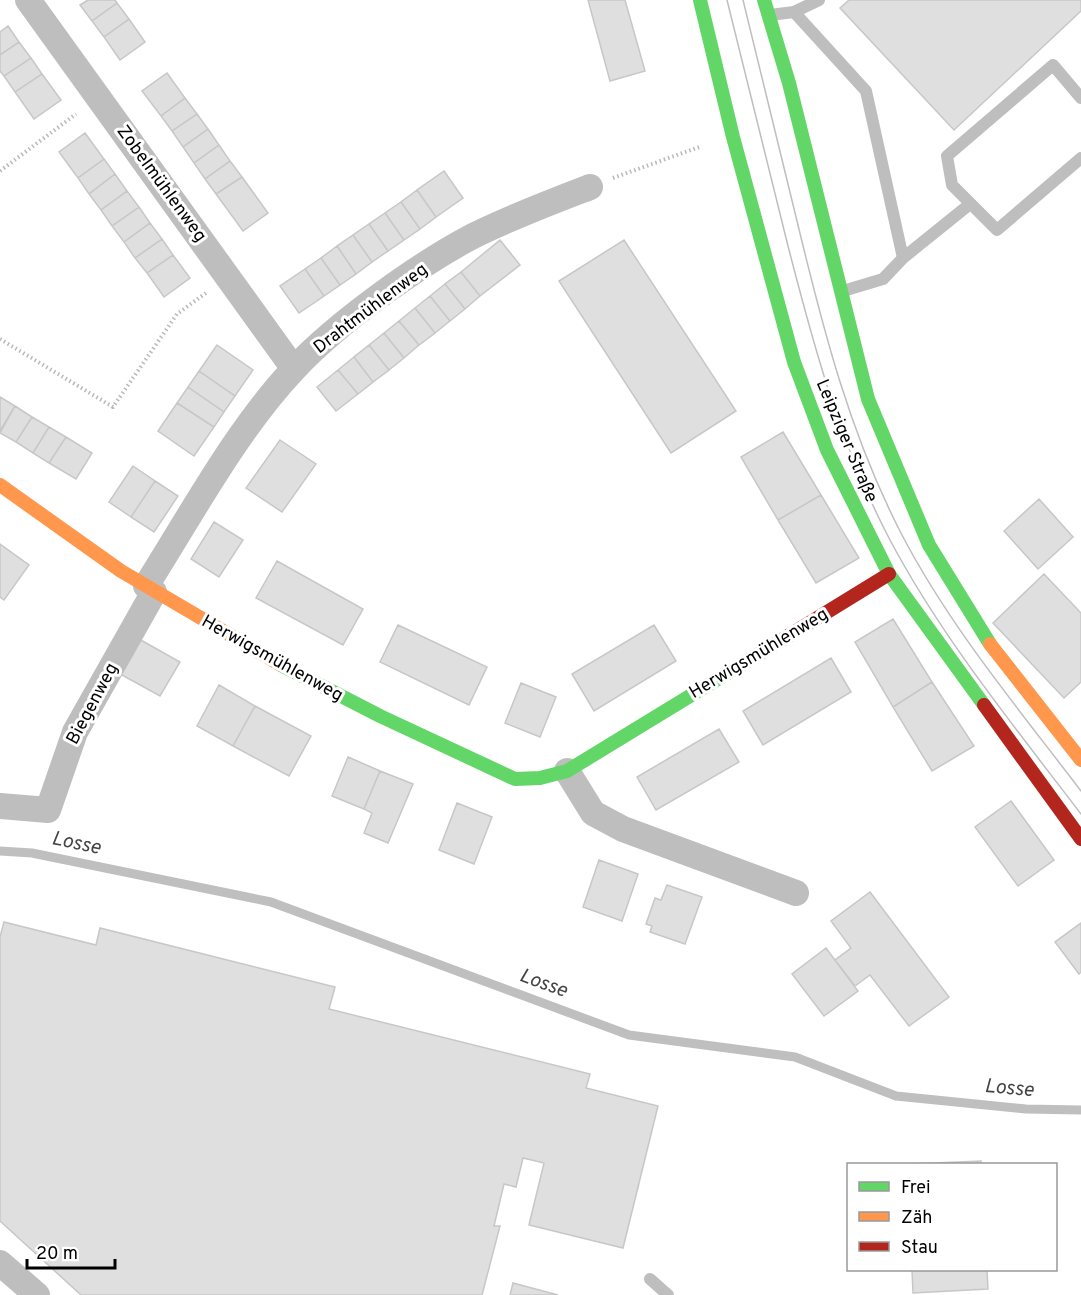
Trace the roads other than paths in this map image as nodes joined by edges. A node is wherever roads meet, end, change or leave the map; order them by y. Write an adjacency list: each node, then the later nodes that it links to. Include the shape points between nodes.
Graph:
1 (28, 0): 13 (street, Zobelmühlenweg)
2 (700, 0): 15 (main road, Leipziger Straße, via 794,362 827,450)
3 (764, 0): 6 (main road, Leipziger Straße)
4 (819, 0): 5 (lane)
5 (794, 12): 6 (lane); 11 (lane, via 866,91)
6 (769, 15): 12 (main road, Leipziger Straße)
7 (1081, 98): 10 (lane, via 1053,65 947,156 952,185)
8 (1081, 158): 10 (lane, via 997,230)
9 (590, 187): 13 (street, Drahtmühlenweg, via 472,237 404,280)
10 (970, 204): 11 (lane)
11 (903, 258): 12 (lane, via 883,279)
12 (842, 292): 17 (main road, Leipziger Straße, via 868,399 929,545 981,633)
13 (294, 369): 16 (street, Drahtmühlenweg, via 253,418)
14 (0, 485): 16 (main road, Herwigsmühlenweg)
15 (889, 574): 18 (main road, Herwigsmühlenweg); 20 (main road, Leipziger Straße)
16 (150, 589): 18 (main road, Herwigsmühlenweg, via 285,669 515,779); 19 (street, Biegenweg, via 75,732 48,810)
17 (1081, 760)
18 (567, 771): 21 (street, via 593,813 623,829)
19 (0, 806)
20 (1081, 839)
21 (796, 893)
22 (0, 1263): 24 (street)
23 (650, 1279): 25 (lane)
24 (37, 1295)
25 (668, 1295)

